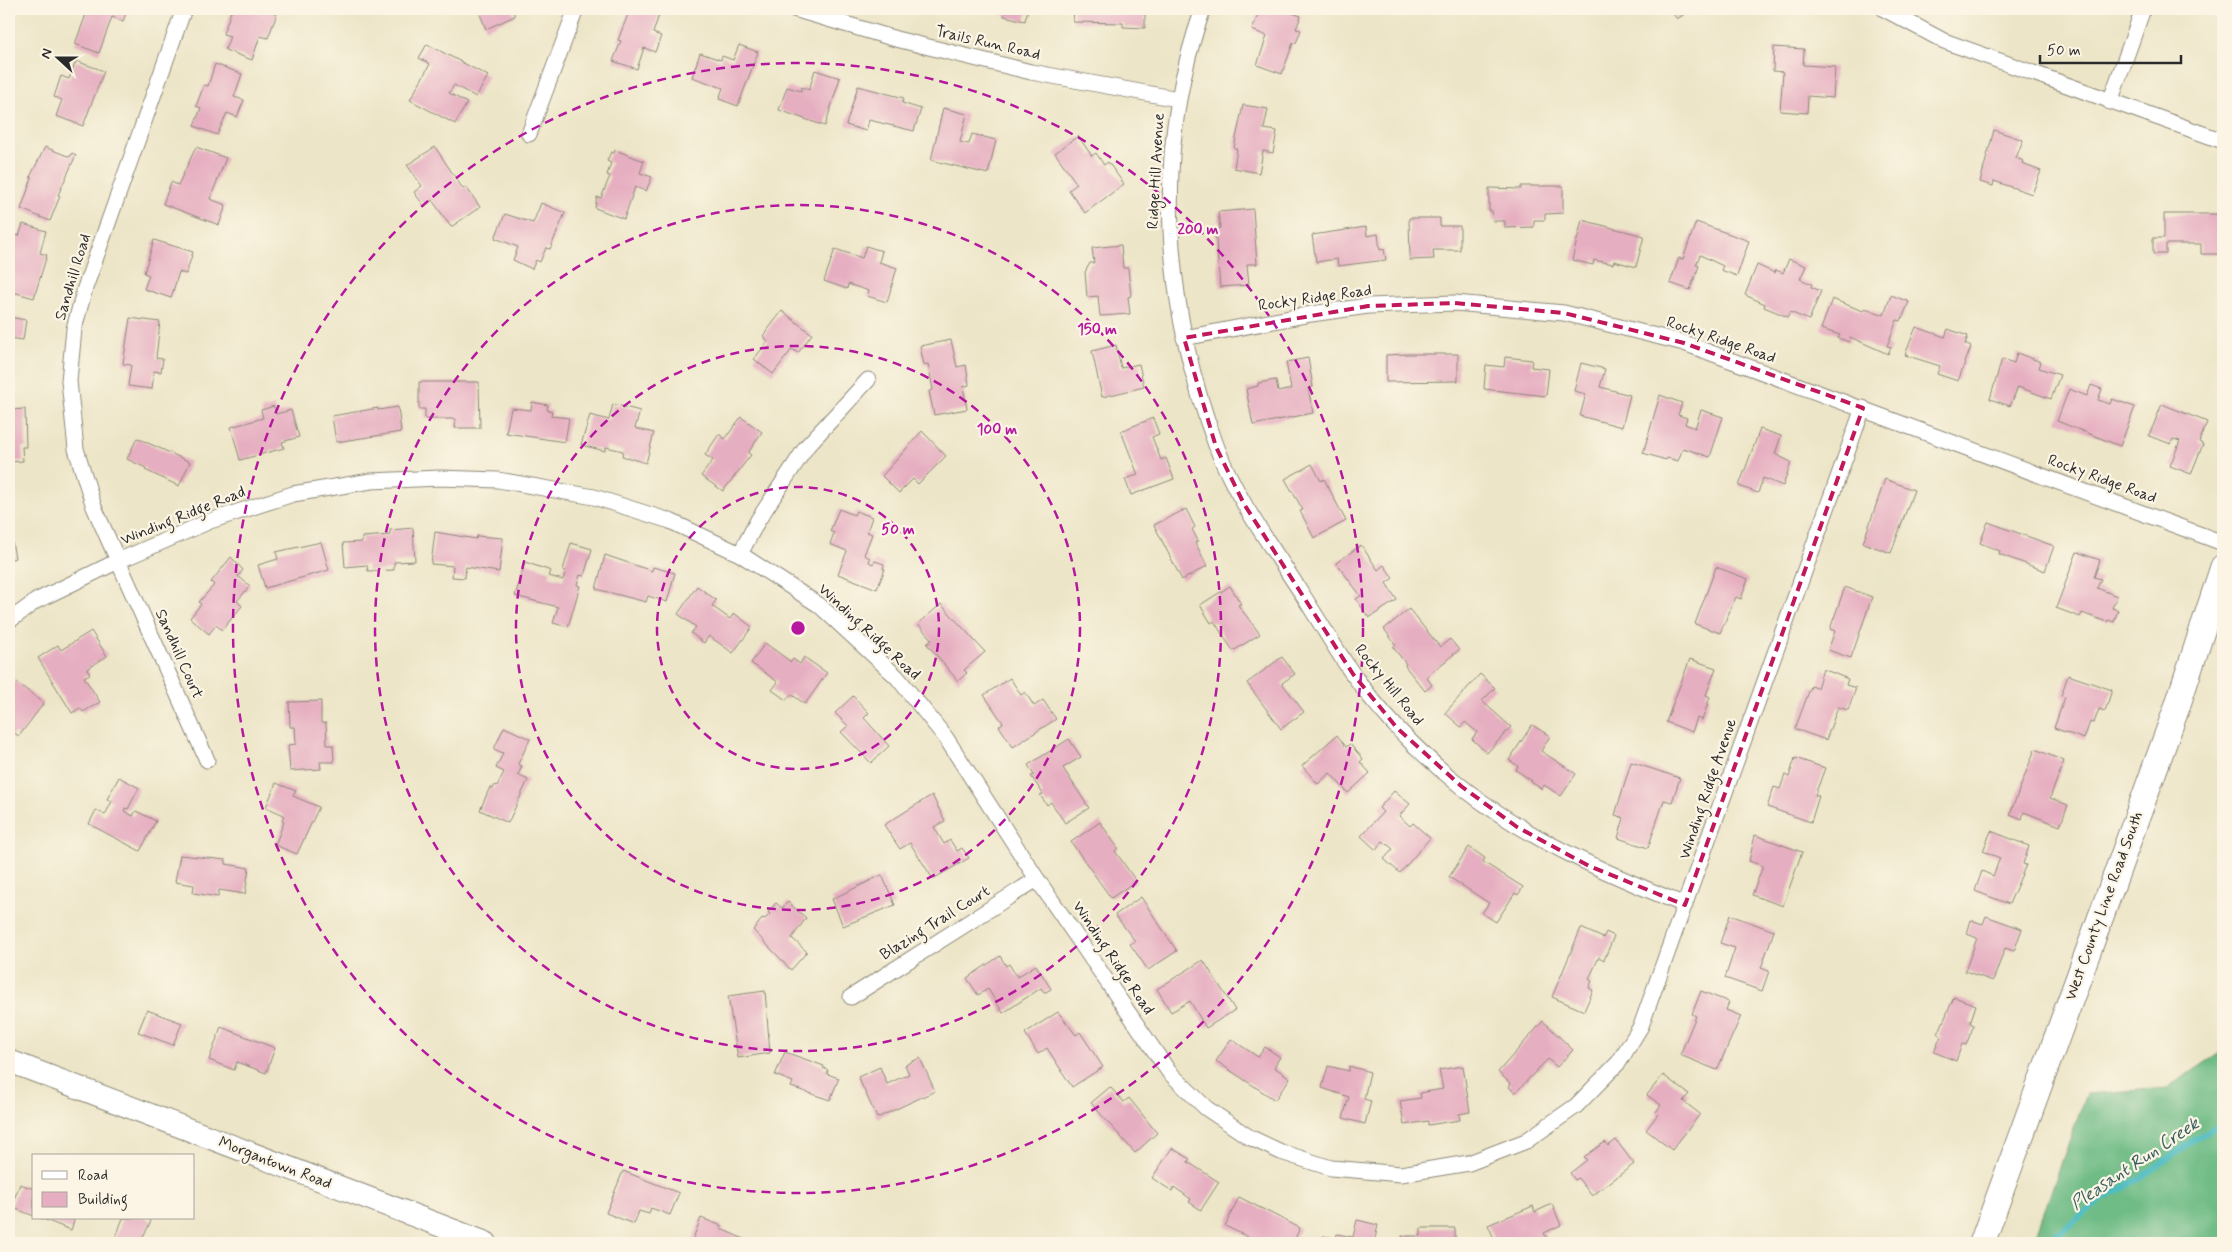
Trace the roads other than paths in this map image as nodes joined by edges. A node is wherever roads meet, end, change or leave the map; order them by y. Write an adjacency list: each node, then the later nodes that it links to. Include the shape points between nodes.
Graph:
1 (184, 9): 16 (street, Sandhill Road, via 85,288 74,329 70,381 76,449 94,507)
2 (576, 9): 9 (street)
3 (794, 9): 7 (street, Trails Run Road, via 896,40 1031,72)
4 (1203, 9): 7 (street, Ridge Hill Avenue, via 1189,46)
5 (1884, 9): 8 (street, via 1944,41)
6 (2143, 9): 8 (street)
7 (1178, 99): 11 (street, Ridge Hill Avenue, via 1169,189 1170,235)
8 (2110, 102): 10 (street)
9 (529, 134)
10 (2223, 141)
11 (1184, 338): 13 (street, Rocky Ridge Road, via 1368,306 1455,303 1564,313 1684,343); 21 (street, Rocky Hill Road, via 1216,447 1244,504 1353,674 1397,728 1461,786 1517,827 1589,866)
12 (868, 380): 15 (street, via 807,446 758,520)
13 (1863, 408): 14 (street, Rocky Ridge Road); 21 (street, Winding Ridge Avenue)
14 (2223, 543)
15 (740, 554): 16 (street, Winding Ridge Road, via 670,521 594,497 498,480 440,478 371,481 294,494 210,521); 20 (street, Winding Ridge Road, via 819,605 897,677 946,738)
16 (118, 561): 18 (street, Winding Ridge Road, via 36,601); 19 (street, Sandhill Court)
17 (2223, 567): 26 (main road, West County Line Road South, via 2176,710)
18 (9, 621)
19 (207, 760)
20 (1037, 879): 22 (street, Blazing Trail Court); 24 (street, Winding Ridge Road, via 1169,1072 1206,1108 1250,1137 1281,1152 1331,1168 1401,1174 1468,1163)
21 (1685, 905): 24 (street, Winding Ridge Avenue, via 1641,1026 1619,1062 1576,1106)
22 (851, 997)
23 (9, 1062): 25 (main road, Morgantown Road)
24 (1526, 1141)
25 (486, 1243)
26 (1982, 1243)

